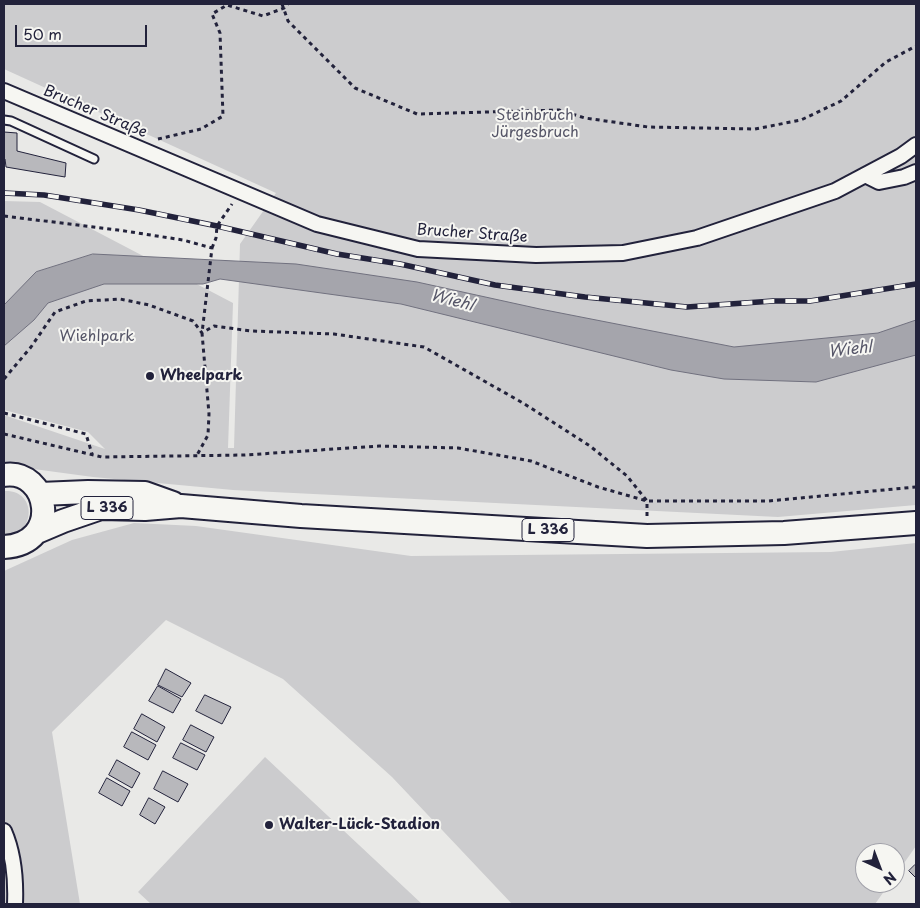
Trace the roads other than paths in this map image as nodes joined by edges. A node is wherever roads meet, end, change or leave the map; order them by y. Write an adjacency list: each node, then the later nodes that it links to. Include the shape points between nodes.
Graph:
1 (4, 90): 6 (street, Brucher Straße, via 317,224 418,249 622,253 697,238 835,190)
2 (4, 120): 4 (lane)
3 (916, 145): 6 (street, Brucher Straße)
4 (94, 159)
5 (916, 172): 6 (street, via 879,182)
6 (864, 176)
7 (4, 475): 8 (main road, via 20,477)
8 (40, 494): 9 (main road, L 336, via 145,493); 11 (main road, via 44,514)
9 (181, 506): 10 (main road, L 336, via 647,536 784,533); 11 (main road, L 336, via 101,508)
10 (916, 523)
11 (37, 532): 12 (main road, L 336, via 27,541)
12 (4, 547)
13 (4, 831): 14 (street, via 10,845 16,883)
14 (15, 904)

